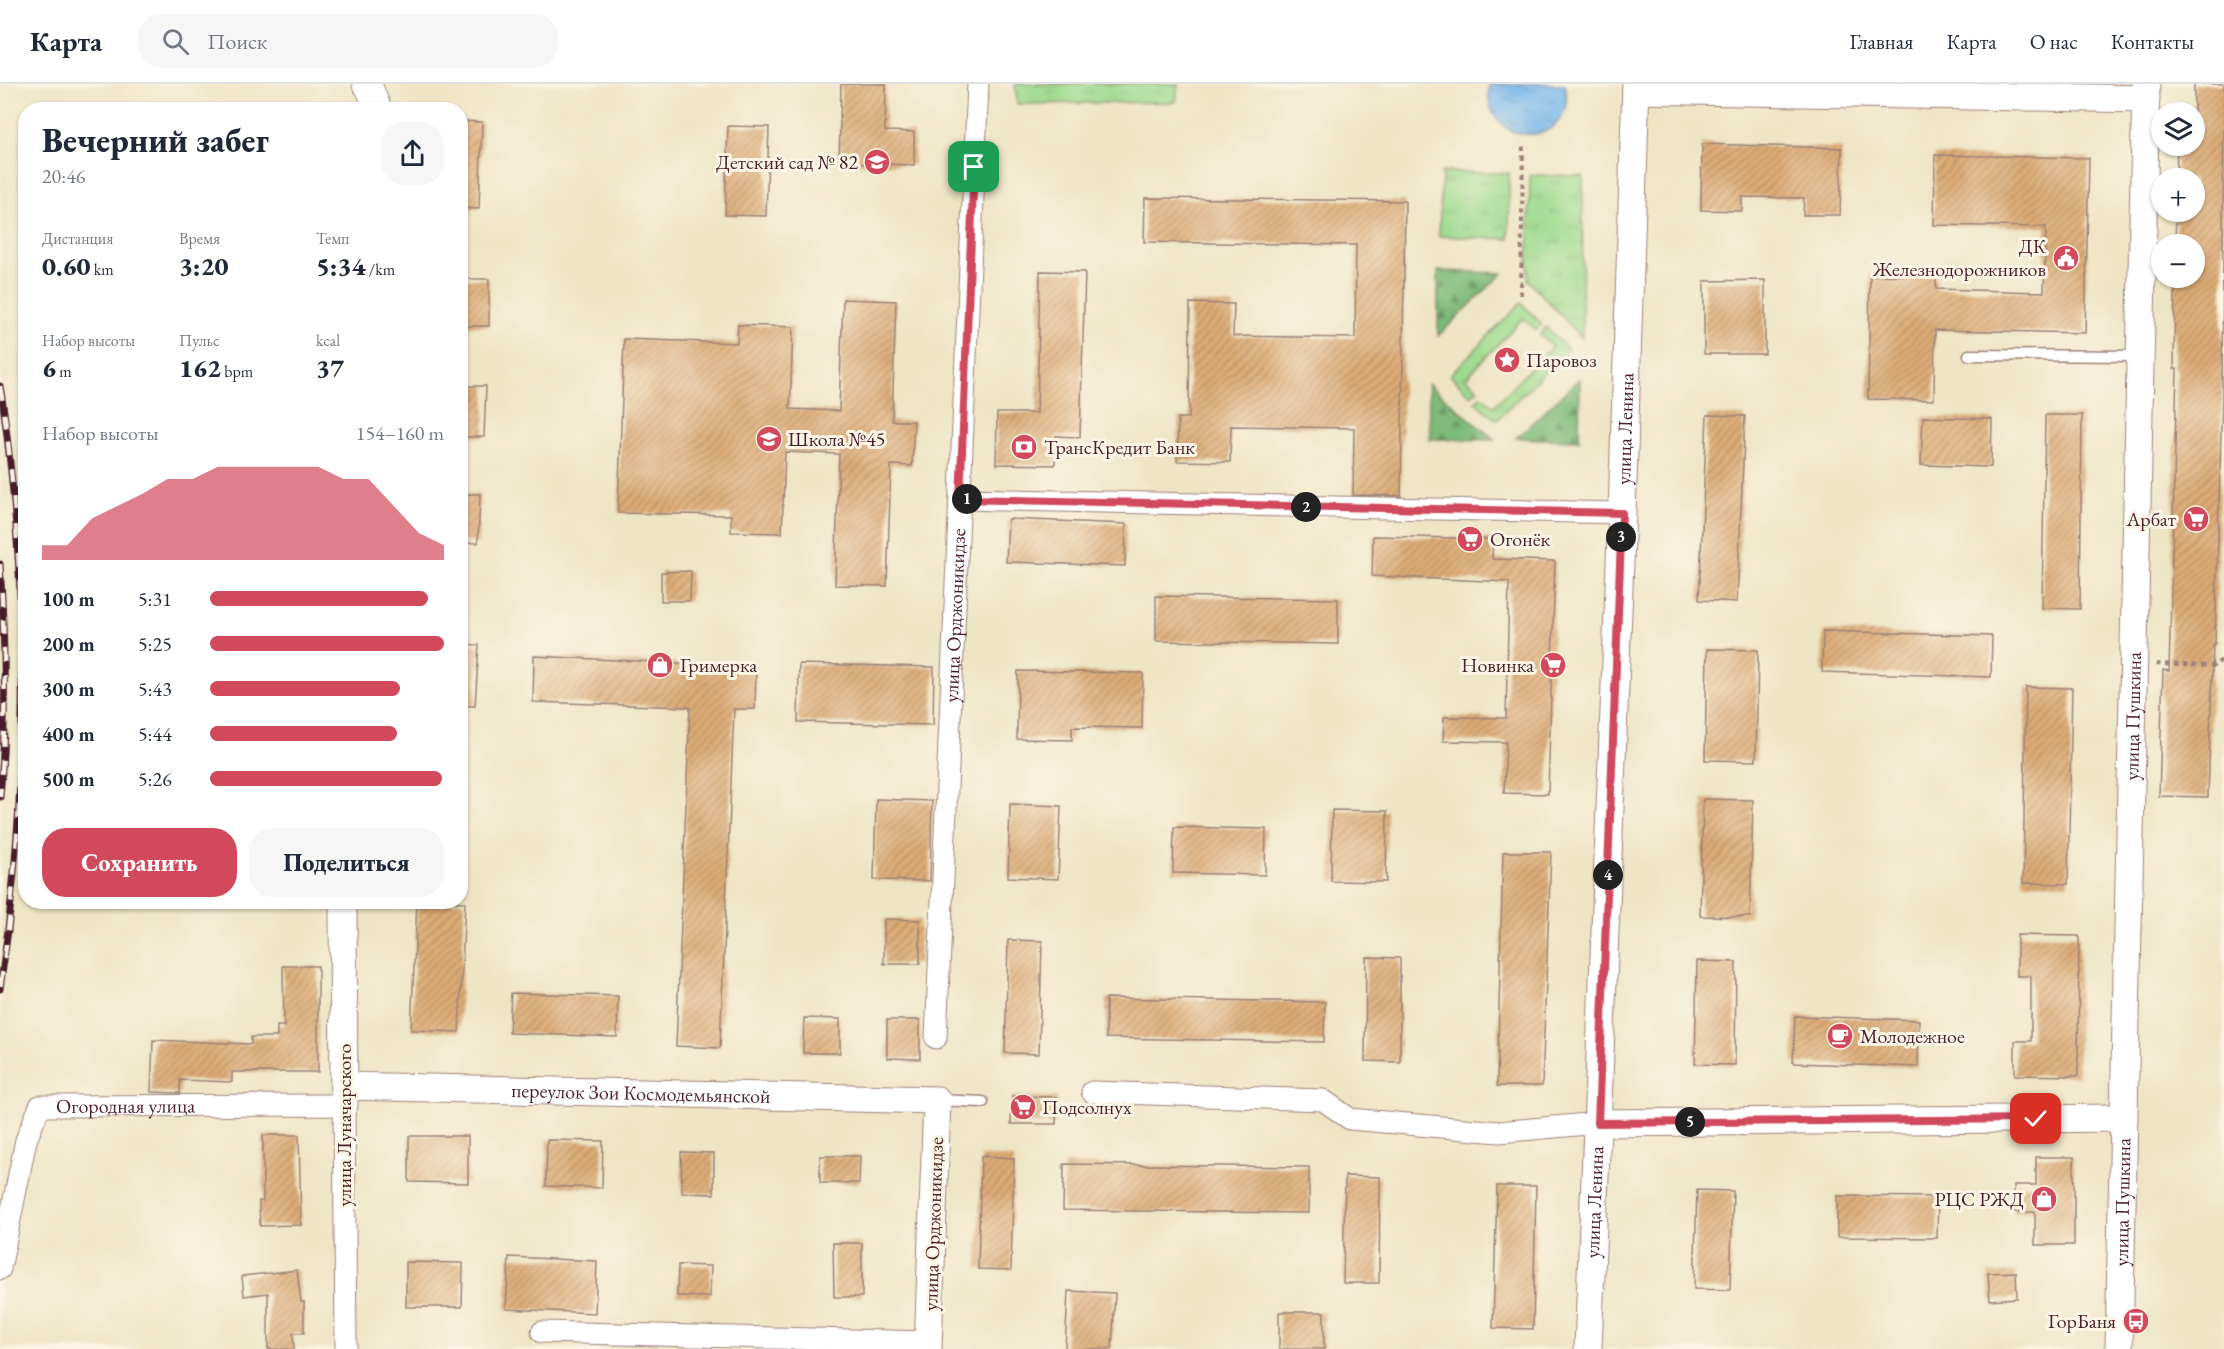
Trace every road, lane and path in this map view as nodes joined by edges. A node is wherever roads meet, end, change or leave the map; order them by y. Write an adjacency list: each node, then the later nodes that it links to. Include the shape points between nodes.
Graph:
1 (366, 84): 5 (street)
2 (978, 84): 10 (street, улица Орджоникидзе)
3 (1636, 87): 4 (street); 11 (street, улица Ленина)
4 (2146, 91): 9 (street, улица Пушкина)
5 (375, 102)
6 (1523, 145): 7 (path)
7 (1521, 295)
8 (1968, 355): 9 (lane)
9 (2141, 356): 13 (street, улица Пушкина)
10 (960, 499): 11 (street); 15 (street, улица Орджоникидзе)
11 (1622, 513): 21 (street, улица Ленина)
12 (2224, 658): 13 (path, via 2214,666)
13 (2134, 663): 20 (street, улица Пушкина)
14 (343, 909): 17 (street, улица Луначарского)
15 (936, 1038)
16 (1092, 1092): 21 (street, via 1323,1100 1350,1119 1499,1132)
17 (344, 1096): 18 (street, переулок Зои Космодемьянской); 22 (street, Огородная улица, via 40,1106 26,1140); 25 (street, улица Луначарского)
18 (937, 1100): 19 (lane); 24 (street, улица Орджоникидзе)
19 (983, 1102)
20 (2124, 1118): 21 (street); 27 (street, улица Пушкина)
21 (1598, 1123): 26 (street, улица Ленина)
22 (0, 1269)
23 (542, 1332): 24 (street)
24 (928, 1346)
25 (346, 1349)
26 (1588, 1349)
27 (2119, 1349)

